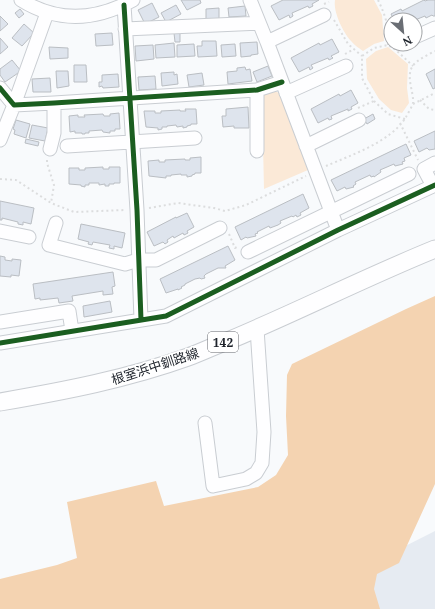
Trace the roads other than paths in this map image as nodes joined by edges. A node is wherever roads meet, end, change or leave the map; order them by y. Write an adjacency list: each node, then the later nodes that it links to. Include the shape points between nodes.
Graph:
1 (21, 0): 5 (street)
2 (250, 0): 6 (street)
3 (128, 2): 5 (street, via 87,16 69,17); 8 (street)
4 (327, 11): 10 (street)
5 (47, 13): 17 (street)
6 (259, 23): 8 (street); 10 (street)
7 (435, 28): 9 (street)
8 (125, 29): 15 (street)
9 (423, 33)
10 (267, 42): 13 (street)
11 (346, 66): 13 (street)
12 (0, 88): 17 (street)
13 (284, 88): 14 (street); 23 (street)
14 (257, 90): 15 (street); 25 (street)
15 (130, 98): 16 (street); 21 (street)
16 (54, 103): 17 (street); 24 (street, via 54,133)
17 (14, 105): 20 (street)
18 (358, 120): 23 (street)
19 (195, 138): 21 (street)
20 (0, 140)
21 (132, 142): 22 (street); 37 (street)
22 (67, 146)
23 (306, 146): 29 (street)
24 (50, 149)
25 (257, 151)
26 (435, 163): 28 (street, via 424,168)
27 (409, 174): 29 (street)
28 (434, 186): 32 (street)
29 (331, 212): 32 (street); 36 (street)
30 (56, 223): 37 (street, via 48,245 125,264)
31 (220, 228): 37 (street, via 156,260)
32 (338, 230): 39 (street, via 166,316)
33 (0, 231): 34 (street)
34 (30, 237)
35 (435, 249): 41 (main road, 根室浜中釧路線 / 142)
36 (248, 252)
37 (138, 260): 39 (street)
38 (28, 318): 40 (street); 42 (street, via 69,311); 43 (street)
39 (141, 320): 42 (street)
40 (0, 322)
41 (257, 329): 45 (main road, 根室浜中釧路線 / 142, via 189,357 134,375 68,391); 46 (street, via 264,432 262,463 256,473 246,479 213,486)
42 (72, 331): 43 (street)
43 (32, 338): 44 (street)
44 (0, 343)
45 (0, 402)
46 (204, 423)

